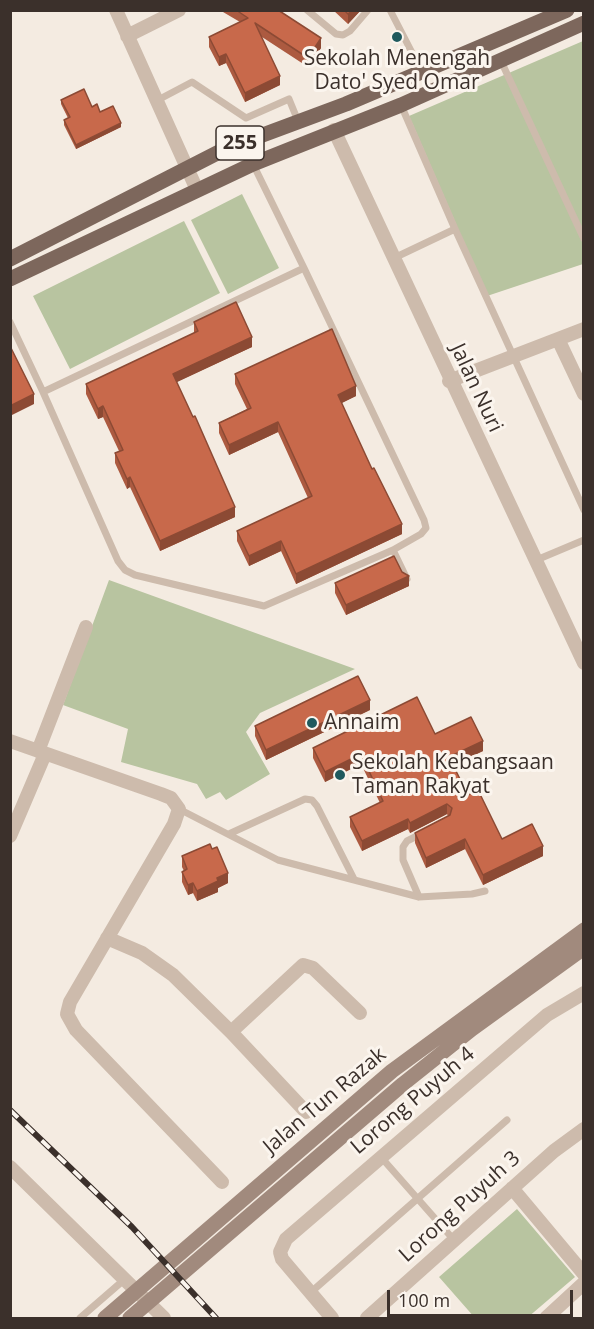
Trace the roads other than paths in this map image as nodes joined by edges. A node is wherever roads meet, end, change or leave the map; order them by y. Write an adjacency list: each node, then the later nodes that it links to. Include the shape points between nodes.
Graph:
1 (116, 10): 8 (street)
2 (179, 10): 8 (street)
3 (307, 10): 4 (lane, via 336,34 350,31)
4 (368, 10)
5 (390, 10): 10 (lane)
6 (567, 10): 10 (main road, 255)
7 (584, 23): 9 (main road, 255)
8 (127, 36): 11 (street)
9 (501, 61): 12 (main road, 255); 19 (lane)
10 (422, 73): 13 (main road, 255)
11 (156, 101): 13 (lane, via 192,82 246,118 289,99); 16 (street)
12 (401, 105): 14 (main road, 255); 18 (lane)
13 (298, 121): 16 (main road, 255, via 225,149)
14 (334, 130): 15 (main road, 255); 20 (street, Jalan Nuri)
15 (253, 164): 17 (main road, 255); 22 (lane)
16 (188, 169): 17 (street); 21 (main road, 255)
17 (197, 190): 23 (main road, 255)
18 (455, 229): 20 (lane); 27 (lane)
19 (584, 239)
20 (394, 258): 28 (street, Jalan Nuri)
21 (10, 259)
22 (304, 268): 29 (lane); 33 (lane, via 424,520 426,528 421,534)
23 (10, 279)
24 (10, 322): 29 (lane)
25 (584, 328): 26 (street)
26 (558, 339): 27 (street); 30 (street)
27 (512, 357): 28 (street); 31 (lane)
28 (450, 381): 34 (street, Jalan Nuri)
29 (43, 392): 33 (lane, via 118,561 135,575 264,606)
30 (584, 394)
31 (584, 510)
32 (584, 540): 34 (lane)
33 (393, 550): 35 (lane)
34 (534, 561): 37 (street, Jalan Nuri)
35 (407, 579)
36 (86, 627): 39 (street)
37 (584, 663)
38 (10, 741): 39 (street)
39 (42, 752): 40 (street, via 171,798); 43 (street)
40 (179, 809): 42 (lane); 48 (street)
41 (427, 831): 46 (lane, via 403,847 403,860)
42 (231, 833): 44 (lane, via 278,860); 44 (lane, via 305,799 312,800)
43 (10, 836)
44 (354, 879): 46 (lane)
45 (485, 891): 46 (lane)
46 (419, 897)
47 (584, 930): 67 (main road, Jalan Tun Razak, via 392,1071)
48 (107, 938): 52 (street, via 163,967); 58 (street, via 70,1002 70,1022)
49 (584, 948): 68 (main road, Jalan Tun Razak, via 403,1084)
50 (584, 993): 56 (street, Lorong Puyuh 4, via 547,1016)
51 (360, 1012): 52 (street, via 313,968 303,965)
52 (231, 1032): 53 (street)
53 (306, 1112)
54 (507, 1120): 60 (lane)
55 (584, 1129): 59 (street, Lorong Puyuh 3)
56 (380, 1156): 60 (lane); 65 (street, Lorong Puyuh 4, via 286,1239 280,1251 286,1265)
57 (10, 1167): 63 (street)
58 (222, 1182)
59 (512, 1188): 61 (street, Lorong Puyuh 3); 62 (street)
60 (417, 1199): 61 (lane); 65 (lane)
61 (454, 1240): 71 (street, Lorong Puyuh 3)
62 (584, 1274)
63 (125, 1279): 66 (lane); 69 (street)
64 (584, 1283): 72 (street)
65 (310, 1293): 70 (street)
66 (80, 1318)
67 (105, 1318)
68 (130, 1318)
69 (164, 1318)
70 (332, 1318)
71 (367, 1318)
72 (546, 1318)

